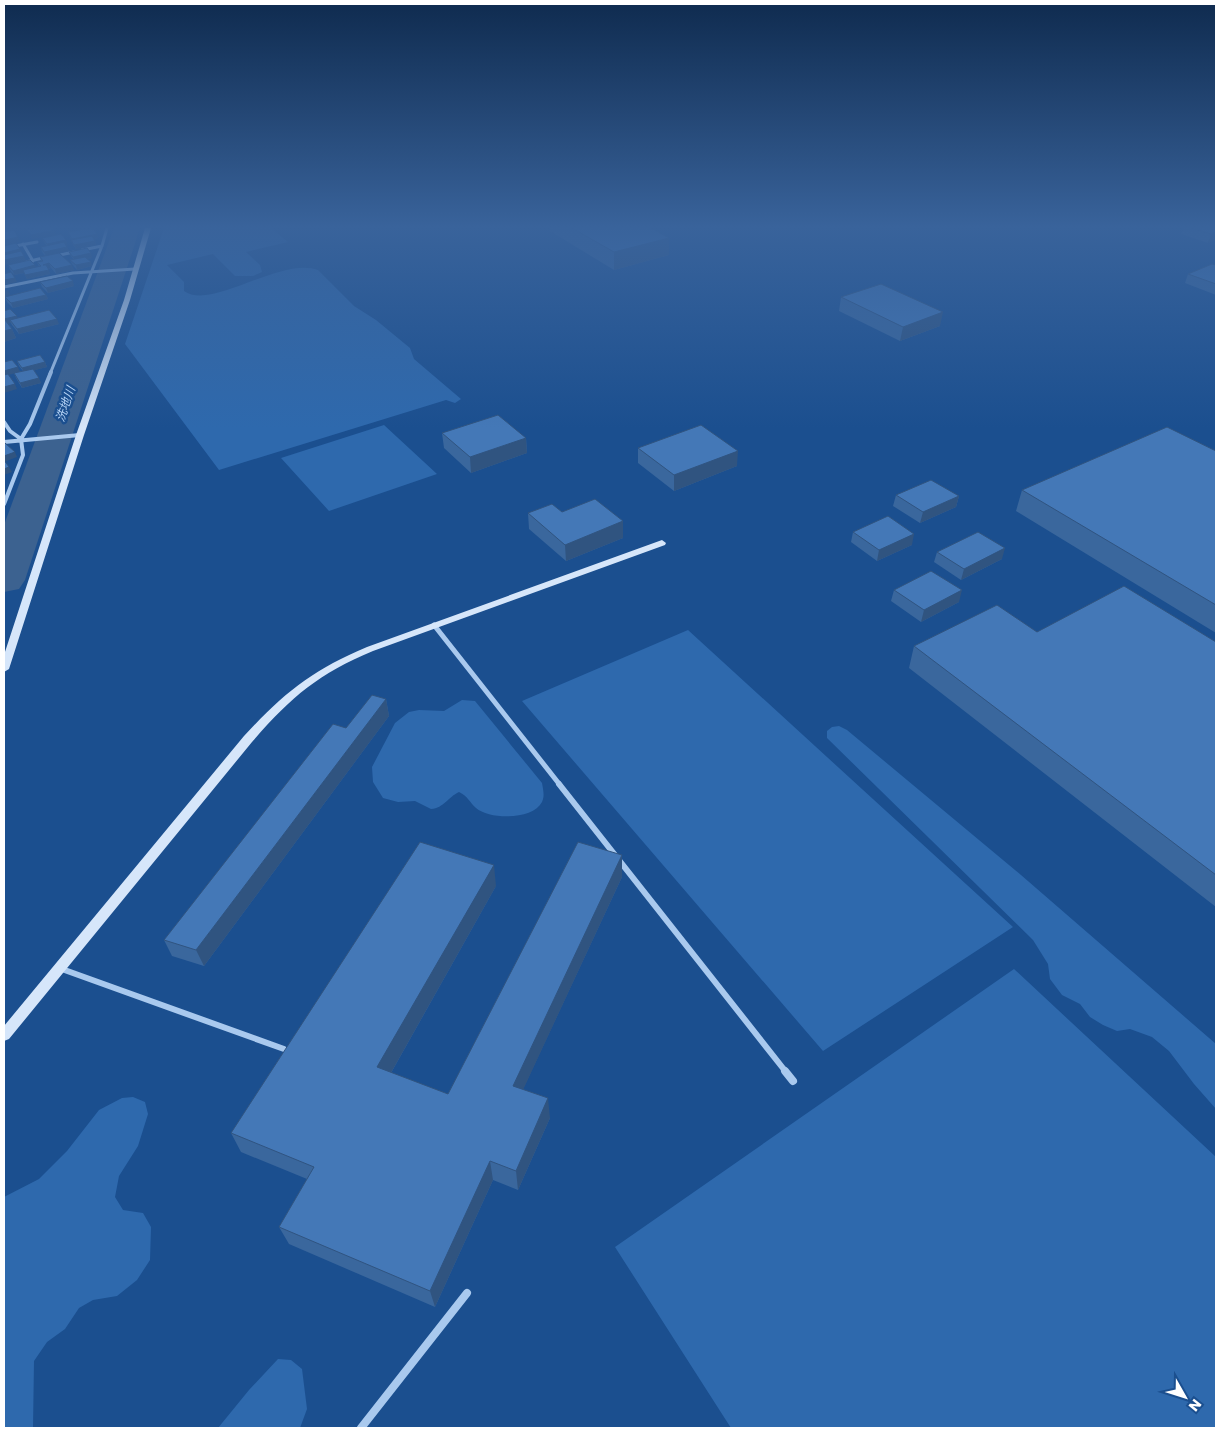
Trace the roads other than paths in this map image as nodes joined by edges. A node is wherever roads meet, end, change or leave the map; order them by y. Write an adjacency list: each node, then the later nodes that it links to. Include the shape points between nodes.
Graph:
1 (83, 295): 5 (street)
2 (128, 295): 4 (street)
3 (4, 422): 5 (street)
4 (80, 435): 5 (street); 10 (street)
5 (21, 439): 6 (street); 7 (street, via 23,455)
6 (4, 442)
7 (4, 504)
8 (662, 543): 9 (street)
9 (434, 625): 11 (street, via 327,668 278,705); 14 (street)
10 (4, 669)
11 (59, 968): 12 (street); 13 (street)
12 (4, 1035)
13 (284, 1049)
14 (793, 1081)
15 (468, 1293): 16 (street)
16 (362, 1428)

